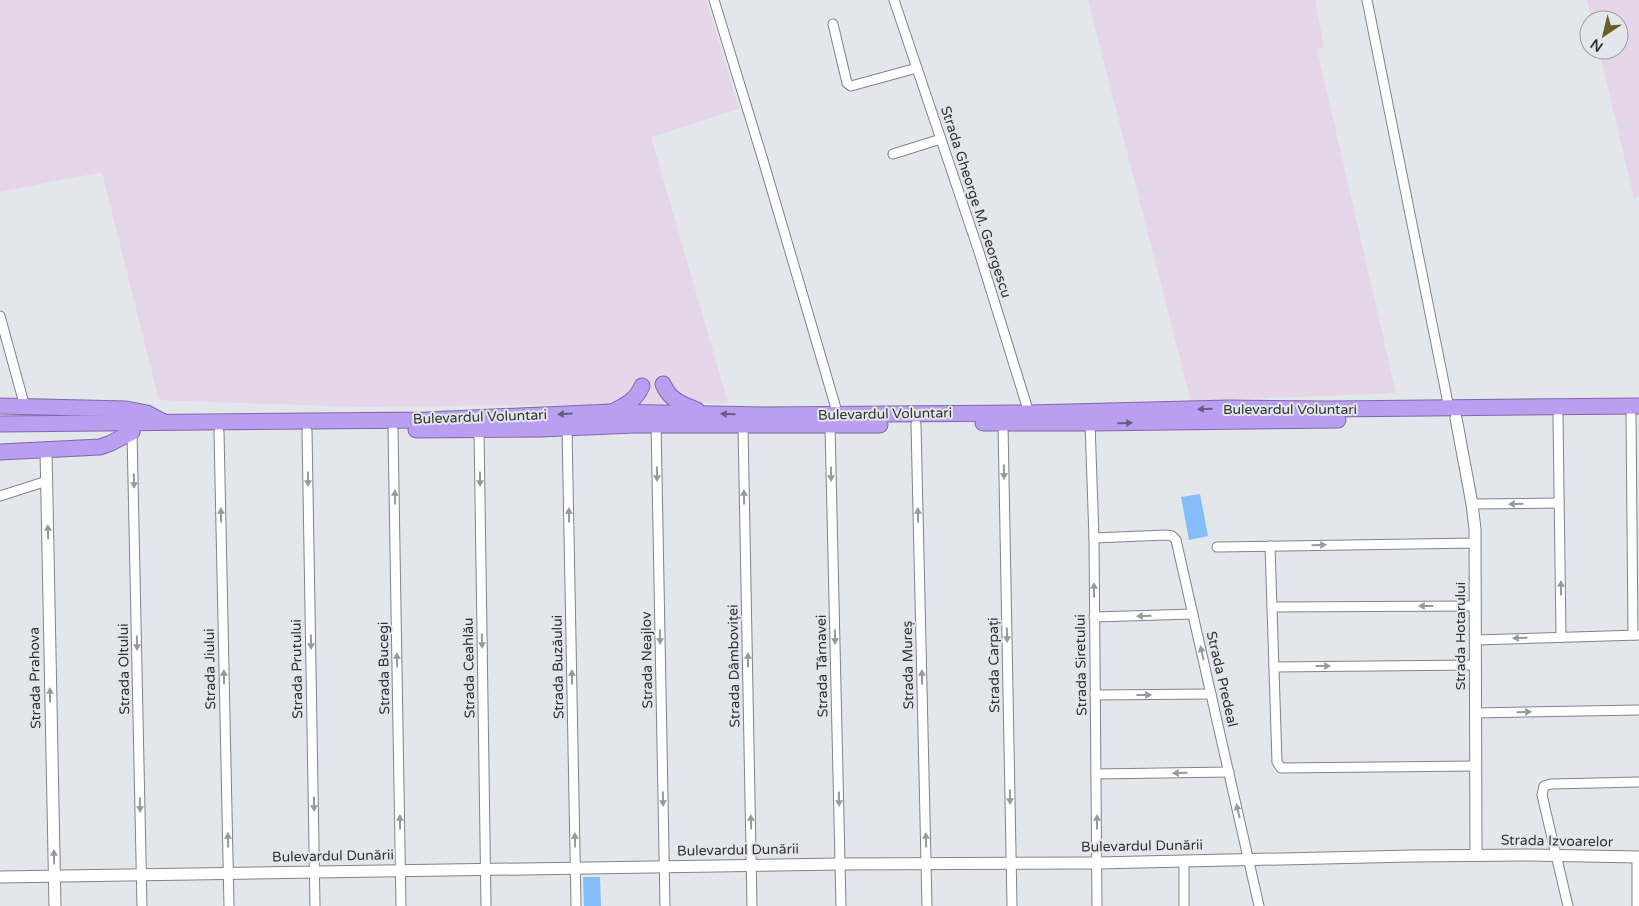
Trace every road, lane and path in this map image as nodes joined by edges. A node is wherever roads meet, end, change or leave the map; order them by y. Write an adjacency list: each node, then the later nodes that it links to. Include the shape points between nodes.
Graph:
1 (714, 0): 20 (street, Strada Târnavei, via 763,160)
2 (894, 0): 5 (street, Strada Gheorge M. Georgescu)
3 (1367, 0): 16 (street)
4 (833, 24): 5 (street, via 851,86)
5 (917, 68): 6 (street, Strada Gheorge M. Georgescu)
6 (941, 139): 7 (street); 15 (street, Strada Gheorge M. Georgescu)
7 (893, 154)
8 (0, 316): 12 (street)
9 (663, 384): 17 (highway, via 674,400)
10 (642, 386): 13 (highway, via 633,400)
11 (0, 406): 12 (highway)
12 (25, 407): 21 (highway, via 138,410)
13 (611, 412): 19 (highway, Bulevardul Voluntari); 21 (highway, Bulevardul Voluntari, one-way to 21, via 442,419)
14 (1636, 412): 16 (highway, Bulevardul Voluntari); 18 (highway, Bulevardul Voluntari); 48 (street)
15 (1029, 413): 16 (highway, Bulevardul Voluntari, one-way to 15, via 1229,408); 20 (highway, Bulevardul Voluntari)
16 (1452, 413): 18 (highway, Bulevardul Voluntari); 25 (highway, Bulevardul Voluntari, one-way to 16); 39 (street, Strada Hotarului)
17 (708, 414): 19 (highway, Bulevardul Voluntari); 20 (highway, Bulevardul Voluntari, one-way to 17)
18 (1558, 416): 38 (street)
19 (656, 419): 26 (highway, Bulevardul Voluntari); 28 (highway, Bulevardul Voluntari); 71 (street, Strada Neajlov, one-way to 71)
20 (834, 420): 23 (highway, Bulevardul Voluntari); 26 (highway, Bulevardul Voluntari); 68 (street, Strada Târnavei, one-way to 68)
21 (165, 422): 27 (highway, Bulevardul Voluntari)
22 (0, 424): 27 (highway)
23 (916, 424): 24 (highway, Bulevardul Voluntari); 69 (street, Strada Mureș, one-way to 23)
24 (1003, 424): 25 (highway, Bulevardul Voluntari); 66 (street, Strada Carpați, one-way to 66)
25 (1090, 424): 40 (street, Strada Siretului)
26 (743, 426): 70 (street, Strada Dâmboviței, one-way to 26)
27 (132, 427): 32 (highway); 33 (highway, Bulevardul Voluntari); 34 (highway, via 100,447); 77 (street, Strada Oltului, one-way to 77)
28 (567, 428): 30 (highway, Bulevardul Voluntari); 72 (street, Strada Buzăului, one-way to 28)
29 (393, 430): 30 (highway, Bulevardul Voluntari); 31 (highway, Bulevardul Voluntari); 74 (street, Strada Bucegi, one-way to 29)
30 (479, 430): 73 (street, Strada Ceahlău, one-way to 73)
31 (307, 431): 33 (highway, Bulevardul Voluntari); 75 (street, Strada Prutului, one-way to 75)
32 (0, 432)
33 (219, 432): 76 (street, Strada Jiului, one-way to 33)
34 (46, 450): 35 (highway); 36 (street, Strada Prahova)
35 (0, 452)
36 (47, 481): 37 (street); 78 (street, Strada Prahova, one-way to 36)
37 (0, 496)
38 (1559, 503): 39 (street, one-way to 39); 49 (street, one-way to 38)
39 (1472, 504): 41 (street, Strada Hotarului)
40 (1094, 538): 46 (street, Strada Predeal, via 1172,536 1176,540); 47 (street, Strada Siretului, one-way to 40)
41 (1474, 543): 42 (street, one-way to 41); 44 (street, Strada Hotarului)
42 (1270, 546): 43 (street); 45 (street)
43 (1217, 547)
44 (1475, 606): 45 (street, one-way to 45); 50 (street, Strada Hotarului)
45 (1272, 607): 52 (street)
46 (1193, 614): 47 (street, one-way to 47); 53 (street, Strada Predeal, one-way to 46)
47 (1094, 617): 54 (street, Strada Siretului)
48 (1636, 635): 49 (street)
49 (1561, 637): 50 (street, one-way to 50)
50 (1475, 640): 51 (street, Strada Hotarului)
51 (1475, 665): 52 (street, one-way to 51); 56 (street, Strada Hotarului)
52 (1274, 666): 57 (street, via 1277,762 1281,768)
53 (1211, 694): 54 (street, one-way to 53); 58 (street, Strada Predeal)
54 (1095, 695): 59 (street, Strada Siretului)
55 (1639, 710): 56 (street, one-way to 55)
56 (1475, 713): 57 (street, Strada Hotarului)
57 (1476, 766): 61 (street, Strada Hotarului)
58 (1229, 772): 59 (street, one-way to 59); 64 (street, Strada Predeal, one-way to 58)
59 (1096, 774): 67 (street, Strada Siretului, one-way to 59)
60 (1639, 782): 62 (street, via 1544,786 1542,794)
61 (1476, 855): 62 (street, Strada Izvoarelor); 64 (street, Bulevardul Dunării)
62 (1556, 856): 63 (street, Strada Izvoarelor); 95 (street)
63 (1638, 857): 96 (street)
64 (1249, 859): 65 (street, Bulevardul Dunării); 94 (street, Strada Predeal)
65 (1184, 861): 67 (street, Bulevardul Dunării); 93 (street)
66 (1011, 863): 67 (street, Bulevardul Dunării); 69 (street, Bulevardul Dunării); 91 (street, Strada Carpați)
67 (1097, 863): 92 (street, Strada Siretului)
68 (840, 864): 69 (street, Bulevardul Dunării); 70 (street, Bulevardul Dunării); 89 (street, Strada Târnavei)
69 (927, 864): 90 (street, Strada Mureș)
70 (752, 865): 71 (street, Bulevardul Dunării); 88 (street, Strada Dâmboviței)
71 (665, 866): 72 (street, Bulevardul Dunării); 87 (street, Strada Neajlov)
72 (576, 868): 73 (street, Bulevardul Dunării); 86 (street, Strada Buzăului)
73 (486, 869): 74 (street, Bulevardul Dunării); 85 (street, Strada Ceahlău)
74 (401, 870): 75 (street, Bulevardul Dunării); 84 (street, Strada Bucegi)
75 (315, 871): 76 (street, Bulevardul Dunării); 83 (street, Strada Prutului)
76 (228, 873): 77 (street, Bulevardul Dunării); 82 (street, Strada Jiului)
77 (142, 874): 78 (street, Bulevardul Dunării); 81 (street, Strada Oltului)
78 (54, 876): 79 (street, Bulevardul Dunării); 80 (street, Strada Prahova)
79 (0, 877)
80 (55, 906)
81 (142, 906)
82 (229, 906)
83 (315, 906)
84 (401, 906)
85 (486, 906)
86 (576, 906)
87 (666, 906)
88 (752, 906)
89 (841, 906)
90 (927, 906)
91 (1012, 906)
92 (1098, 906)
93 (1184, 906)
94 (1259, 906)
95 (1568, 906)
96 (1637, 906)

